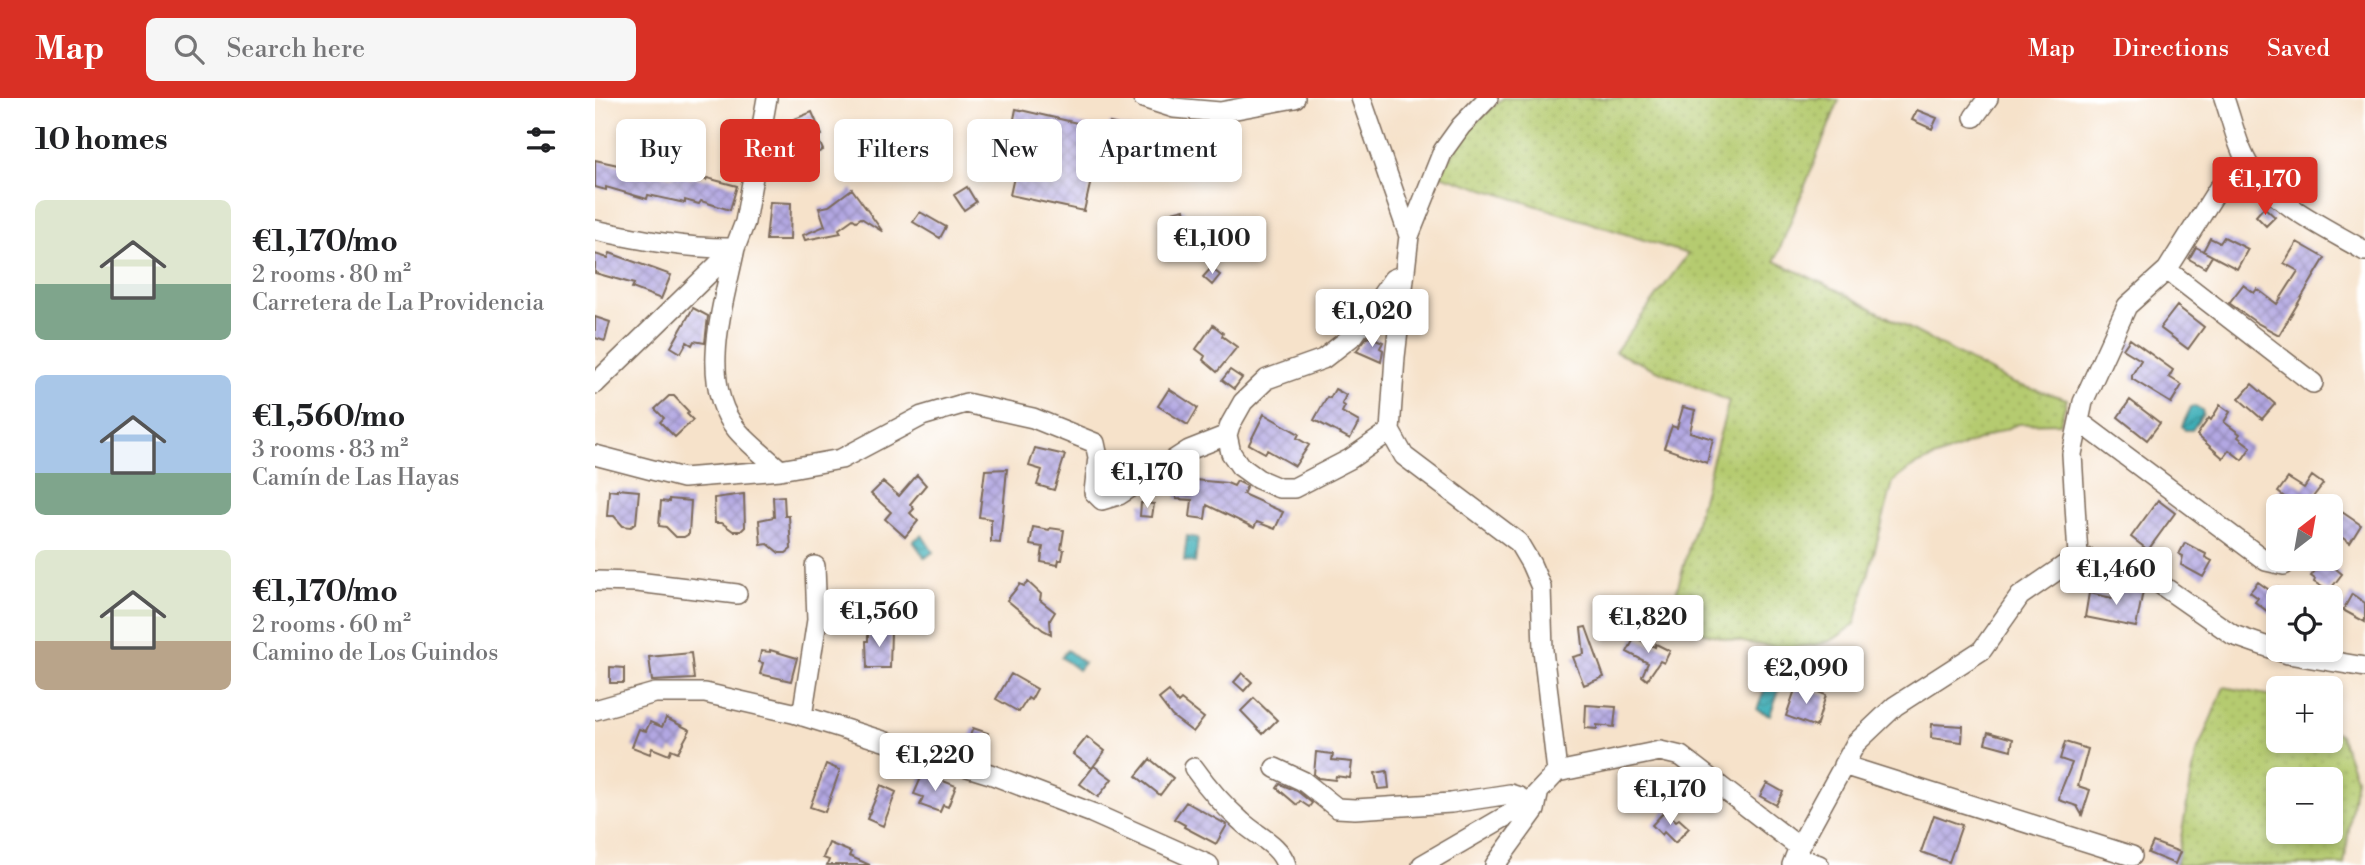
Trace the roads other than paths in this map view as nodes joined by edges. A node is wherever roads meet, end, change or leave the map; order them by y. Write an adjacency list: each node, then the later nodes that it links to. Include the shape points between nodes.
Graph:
1 (767, 98): 12 (street, via 745,222)
2 (1143, 98): 3 (street, via 1174,108 1220,112)
3 (1295, 98)
4 (1361, 98): 11 (street)
5 (1488, 98): 11 (street, via 1443,151)
6 (1988, 98): 8 (street)
7 (2224, 98): 9 (street)
8 (1974, 117)
9 (2250, 167): 13 (street, via 2266,187 2299,212); 14 (street, via 2218,189)
10 (595, 230): 12 (street, via 652,242)
11 (1409, 236): 15 (street)
12 (736, 248): 17 (street); 22 (street, via 716,351 716,380 725,411 737,429)
13 (2365, 251)
14 (2167, 270): 16 (street); 18 (street, via 2127,306 2083,402)
15 (1404, 275): 19 (street); 20 (street, via 1393,279 1354,335 1323,359 1266,379 1243,402)
16 (2313, 383)
17 (595, 384)
18 (2079, 422): 23 (street, via 2072,454); 24 (street)
19 (1390, 431): 20 (street, via 1350,459 1294,488 1269,484 1240,466); 34 (street, via 1404,456 1518,542 1531,564 1541,587)
20 (1227, 435): 22 (street, via 1189,450 1119,495 1102,500 1094,492 1095,443 1033,418 966,403 922,416 841,459)
21 (595, 455): 22 (street, via 683,478)
22 (780, 470)
23 (2078, 556): 28 (street, via 2147,575 2232,635 2288,654); 31 (street, via 2020,596 1982,650 1895,706 1856,743)
24 (2266, 561)
25 (815, 566): 30 (street, via 817,620)
26 (595, 581): 27 (street)
27 (737, 594)
28 (2365, 667)
29 (595, 710): 30 (street, via 655,693 705,693)
30 (802, 716): 38 (street, via 990,774)
31 (1843, 765): 36 (street); 37 (street)
32 (1194, 768): 39 (street, via 1212,793 1275,847)
33 (1275, 768): 35 (street, via 1303,781 1337,808 1451,803 1510,794)
34 (1557, 772): 35 (street); 36 (street, via 1660,751 1681,756)
35 (1533, 798): 40 (street); 41 (street, via 1535,810)
36 (1796, 856): 42 (street)
37 (2131, 856)
38 (1209, 865)
39 (1286, 865)
40 (1422, 865)
41 (1496, 865)
42 (1819, 865)

